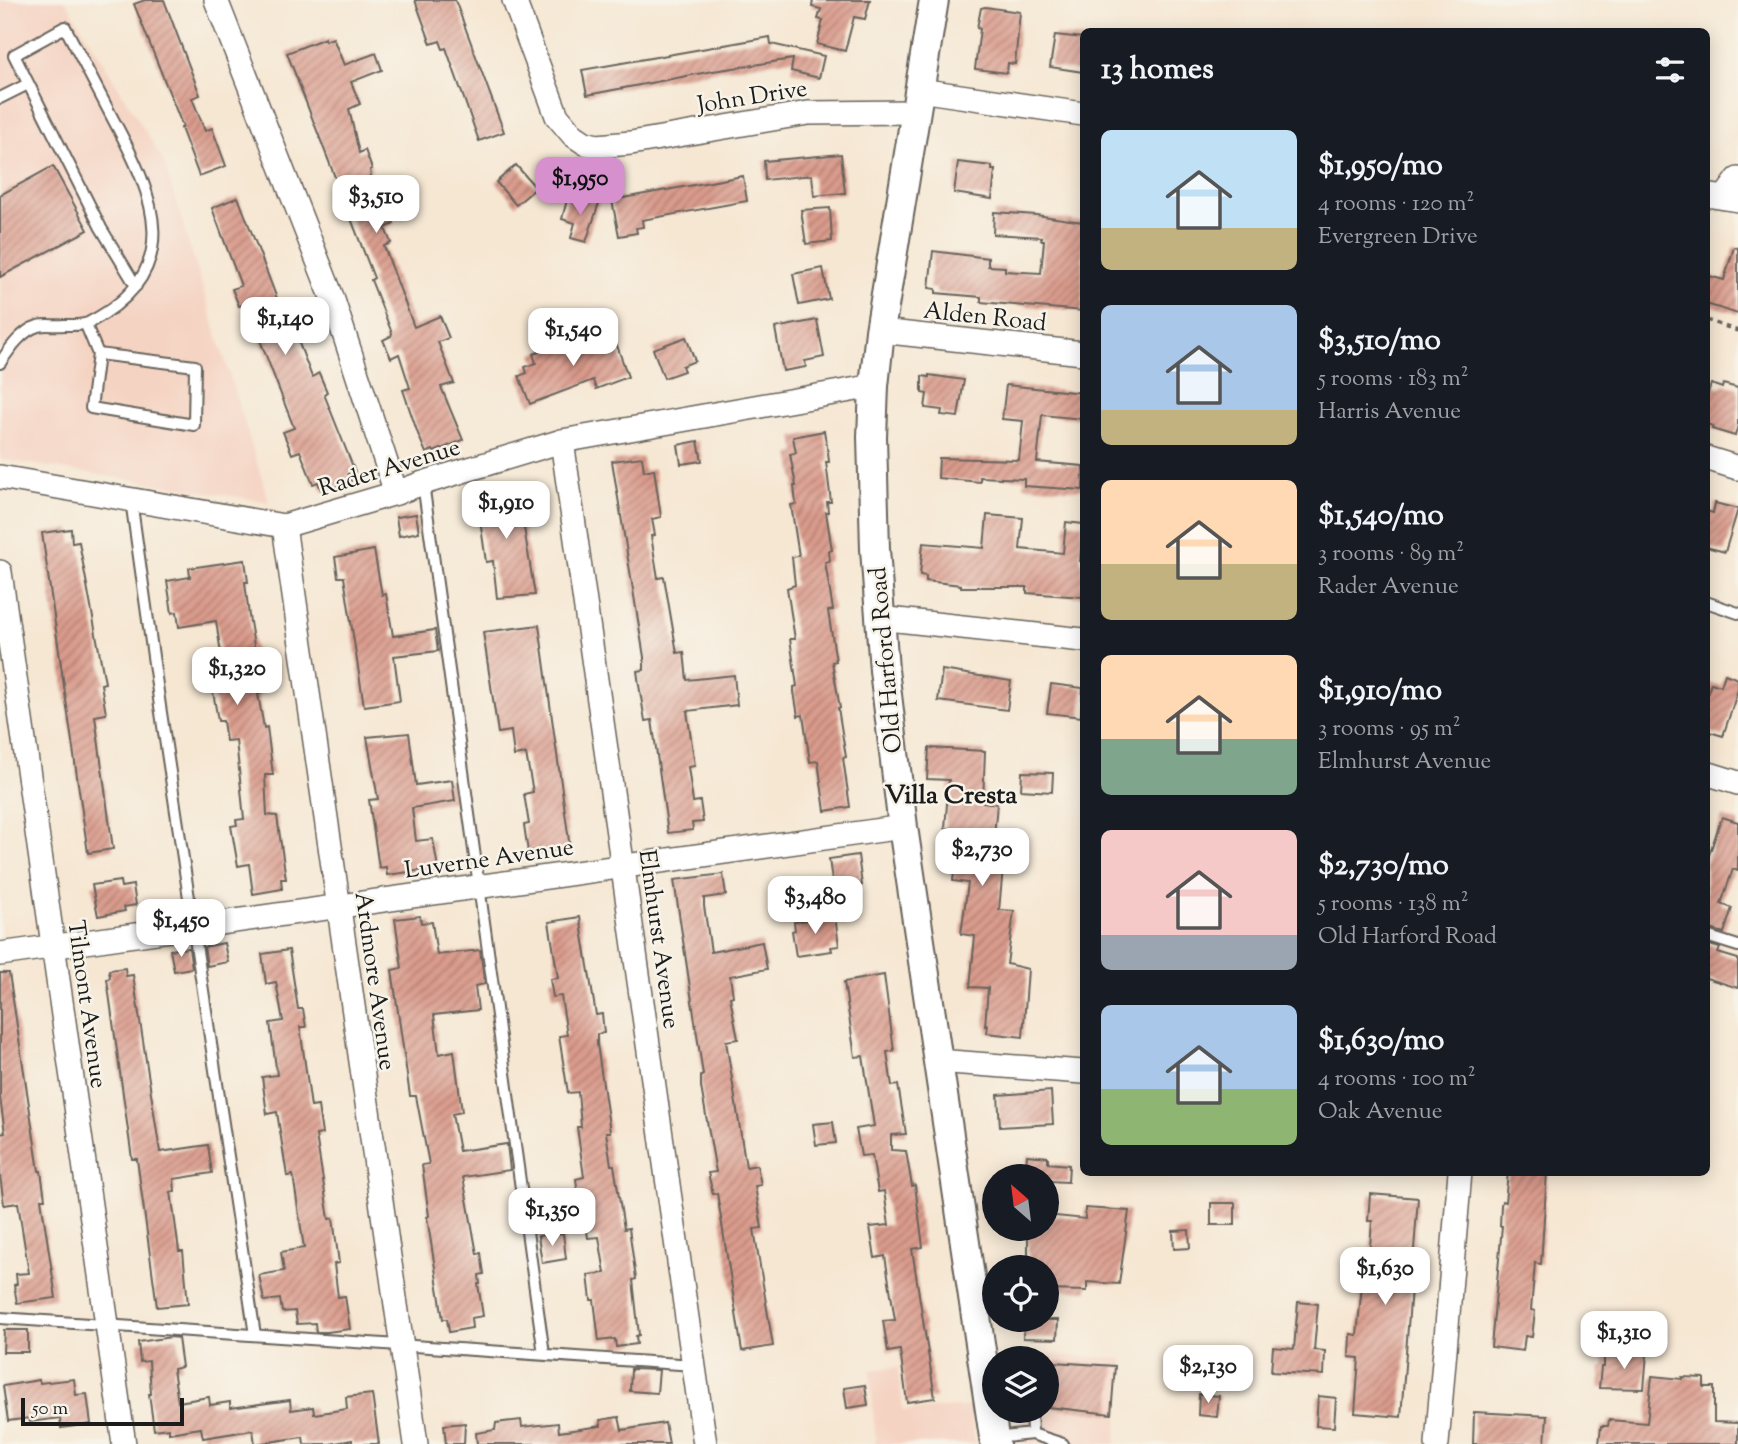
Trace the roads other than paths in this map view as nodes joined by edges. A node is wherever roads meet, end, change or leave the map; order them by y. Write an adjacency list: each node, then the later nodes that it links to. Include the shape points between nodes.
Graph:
1 (216, 0): 20 (street, via 332,297)
2 (514, 0): 6 (street, John Drive, via 557,116 585,144 631,143 808,113)
3 (934, 0): 6 (street, Old Harford Road)
4 (28, 84): 5 (lane); 8 (lane, via 101,228); 8 (lane, via 14,55 65,27 139,168 150,202 153,246)
5 (0, 98)
6 (917, 101): 7 (street, John Drive); 10 (street, Old Harford Road)
7 (1080, 114)
8 (136, 286): 9 (lane)
9 (86, 325): 12 (lane); 13 (lane, via 37,326 14,343)
10 (880, 331): 11 (street, Alden Road); 14 (street, Old Harford Road)
11 (1080, 353)
12 (98, 354): 12 (lane, via 91,408 194,425 195,366)
13 (0, 363)
14 (874, 386): 15 (street, Rader Avenue); 26 (street, Old Harford Road)
15 (562, 441): 19 (street, Rader Avenue); 31 (street, Elmhurst Avenue)
16 (1710, 459): 17 (street)
17 (1738, 468)
18 (0, 477): 21 (street, Rader Avenue)
19 (423, 483): 20 (street, Rader Avenue); 32 (lane)
20 (396, 494): 22 (street, Rader Avenue)
21 (131, 499): 22 (street, Rader Avenue); 34 (lane)
22 (285, 526): 33 (street, Ardmore Avenue)
23 (0, 572): 37 (street, Tilmont Avenue)
24 (1710, 603): 25 (lane)
25 (1738, 613)
26 (879, 618): 27 (street); 30 (street, Old Harford Road)
27 (1080, 640)
28 (1710, 774): 29 (street)
29 (1738, 783)
30 (903, 827): 31 (street, Luverne Avenue); 39 (street, Old Harford Road)
31 (623, 866): 32 (street, Luverne Avenue); 47 (street, Elmhurst Avenue)
32 (479, 886): 33 (street, Luverne Avenue); 46 (lane)
33 (339, 906): 34 (street, Luverne Avenue); 45 (street, Ardmore Avenue)
34 (194, 927): 37 (street, Luverne Avenue); 44 (lane)
35 (1710, 937): 36 (lane)
36 (1738, 946)
37 (54, 947): 38 (street, Luverne Avenue); 43 (street, Tilmont Avenue)
38 (0, 954)
39 (937, 1060): 40 (street); 50 (street, Old Harford Road)
40 (1080, 1072)
41 (1461, 1176): 55 (street)
42 (0, 1318): 43 (lane)
43 (108, 1326): 44 (lane); 51 (street, Tilmont Avenue)
44 (255, 1335): 45 (lane)
45 (402, 1345): 46 (lane); 52 (street, Ardmore Avenue)
46 (544, 1354): 47 (lane)
47 (694, 1365): 53 (street, Elmhurst Avenue)
48 (1032, 1423): 49 (lane)
49 (1032, 1434): 50 (lane); 54 (lane)
50 (995, 1441)
51 (124, 1444)
52 (416, 1444)
53 (705, 1444)
54 (1063, 1444)
55 (1437, 1444)

